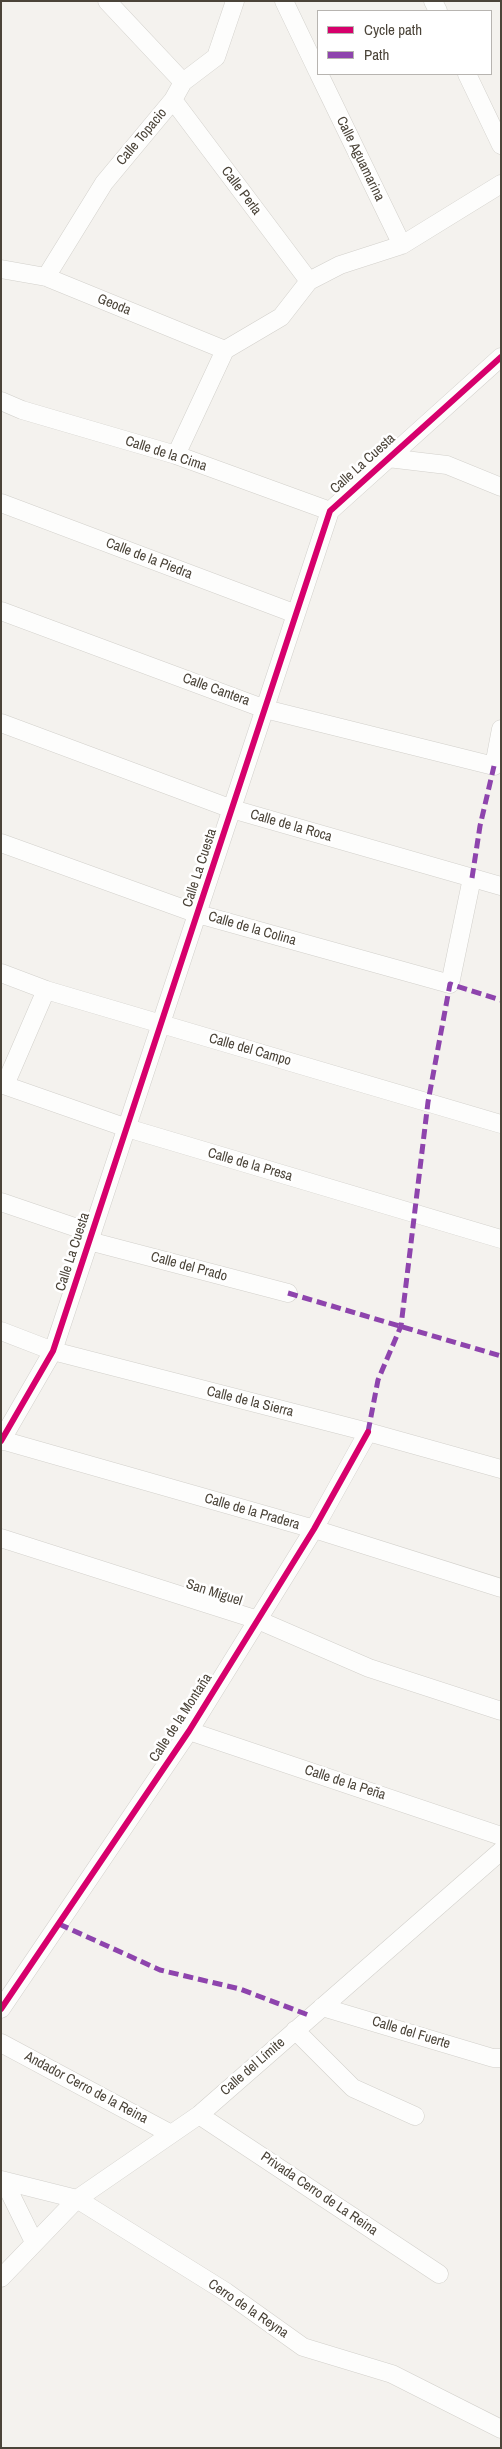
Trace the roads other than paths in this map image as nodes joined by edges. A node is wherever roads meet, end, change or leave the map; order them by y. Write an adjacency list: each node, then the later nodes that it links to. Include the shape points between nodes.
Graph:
1 (107, 1): 7 (street)
2 (235, 1): 7 (street, Calle Topacio, via 216,57)
3 (284, 1): 4 (street, Calle Aguamarina)
4 (317, 69)
5 (320, 75): 11 (street, Calle Aguamarina)
6 (467, 75): 9 (street)
7 (183, 82): 8 (street, Calle Topacio)
8 (173, 100): 13 (street, Calle Topacio, via 104,183); 14 (street, Calle Perla)
9 (501, 145)
10 (501, 184): 11 (street)
11 (402, 245): 14 (street, via 340,266)
12 (1, 269): 13 (street, Geoda)
13 (46, 276): 15 (street, Geoda)
14 (309, 281): 15 (street, via 281,317)
15 (225, 350): 18 (street)
16 (501, 357): 19 (street, Calle La Cuesta)
17 (1, 401): 18 (street, Calle de la Cima)
18 (176, 456): 22 (street, Calle de la Cima)
19 (388, 458): 20 (street, via 447,465); 22 (street, Calle La Cuesta)
20 (501, 487)
21 (1, 503): 24 (street, Calle de la Piedra)
22 (330, 511): 24 (street, Calle La Cuesta)
23 (1, 611): 25 (street, Calle Cantera)
24 (296, 614): 25 (street, Calle La Cuesta)
25 (265, 709): 28 (street, Calle Cantera); 29 (street, Calle La Cuesta)
26 (1, 723): 29 (street, Calle de la Roca)
27 (501, 729): 28 (street)
28 (497, 765)
29 (232, 809): 31 (street, Calle de la Roca); 33 (street, Calle La Cuesta)
30 (1, 843): 33 (street, Calle de la Colina)
31 (472, 878): 32 (street, Calle de la Roca); 33 (street, Calle de la Colina, via 450,984)
32 (501, 886)
33 (198, 914): 36 (street, Calle La Cuesta)
34 (1, 973): 35 (street, Calle del Campo)
35 (46, 990): 36 (street, Calle del Campo); 37 (street)
36 (162, 1024): 38 (street, Calle del Campo); 39 (street, Calle La Cuesta)
37 (3, 1085): 39 (street, Calle de la Presa)
38 (501, 1124)
39 (127, 1128): 41 (street, Calle La Cuesta); 42 (street, Calle de la Presa)
40 (1, 1202): 41 (street, Calle del Prado)
41 (91, 1237): 43 (street, Calle del Prado); 45 (street, Calle La Cuesta)
42 (501, 1239)
43 (288, 1293)
44 (1, 1331): 45 (street, Calle de la Sierra)
45 (53, 1351): 46 (street, Calle de la Sierra); 47 (street, Calle La Cuesta)
46 (368, 1432): 48 (street, Calle de la Sierra); 49 (street, Calle de la Montaña)
47 (1, 1441): 49 (street, Calle de la Pradera)
48 (501, 1469)
49 (314, 1530): 51 (street, Calle de la Pradera); 52 (street, Calle de la Montaña)
50 (1, 1538): 52 (street, San Miguel)
51 (501, 1588)
52 (258, 1620): 53 (street, San Miguel, via 369,1668); 54 (street, Calle de la Montaña)
53 (501, 1711)
54 (189, 1731): 55 (street, Calle de la Peña); 58 (street, Calle de la Montaña)
55 (501, 1836)
56 (501, 1851): 57 (street, Calle del Límite)
57 (322, 2007): 59 (street, Calle del Límite); 61 (street, Calle del Fuerte)
58 (1, 2009)
59 (295, 2030): 62 (street, Calle del Límite); 63 (street, via 353,2088)
60 (1, 2043): 64 (street, Andador Cerro de la Reina)
61 (501, 2058)
62 (199, 2115): 64 (street, Calle del Límite); 68 (street, Privada Cerro de La Reina)
63 (415, 2116)
64 (171, 2134): 66 (street, Calle del Límite)
65 (3, 2180): 66 (street, Cerro de la Reyna); 67 (street)
66 (78, 2199): 67 (street, Calle del Límite); 70 (street, Cerro de la Reyna, via 226,2292 304,2346 392,2374)
67 (34, 2242): 69 (street, Calle del Límite)
68 (439, 2274)
69 (1, 2278)
70 (501, 2429)

